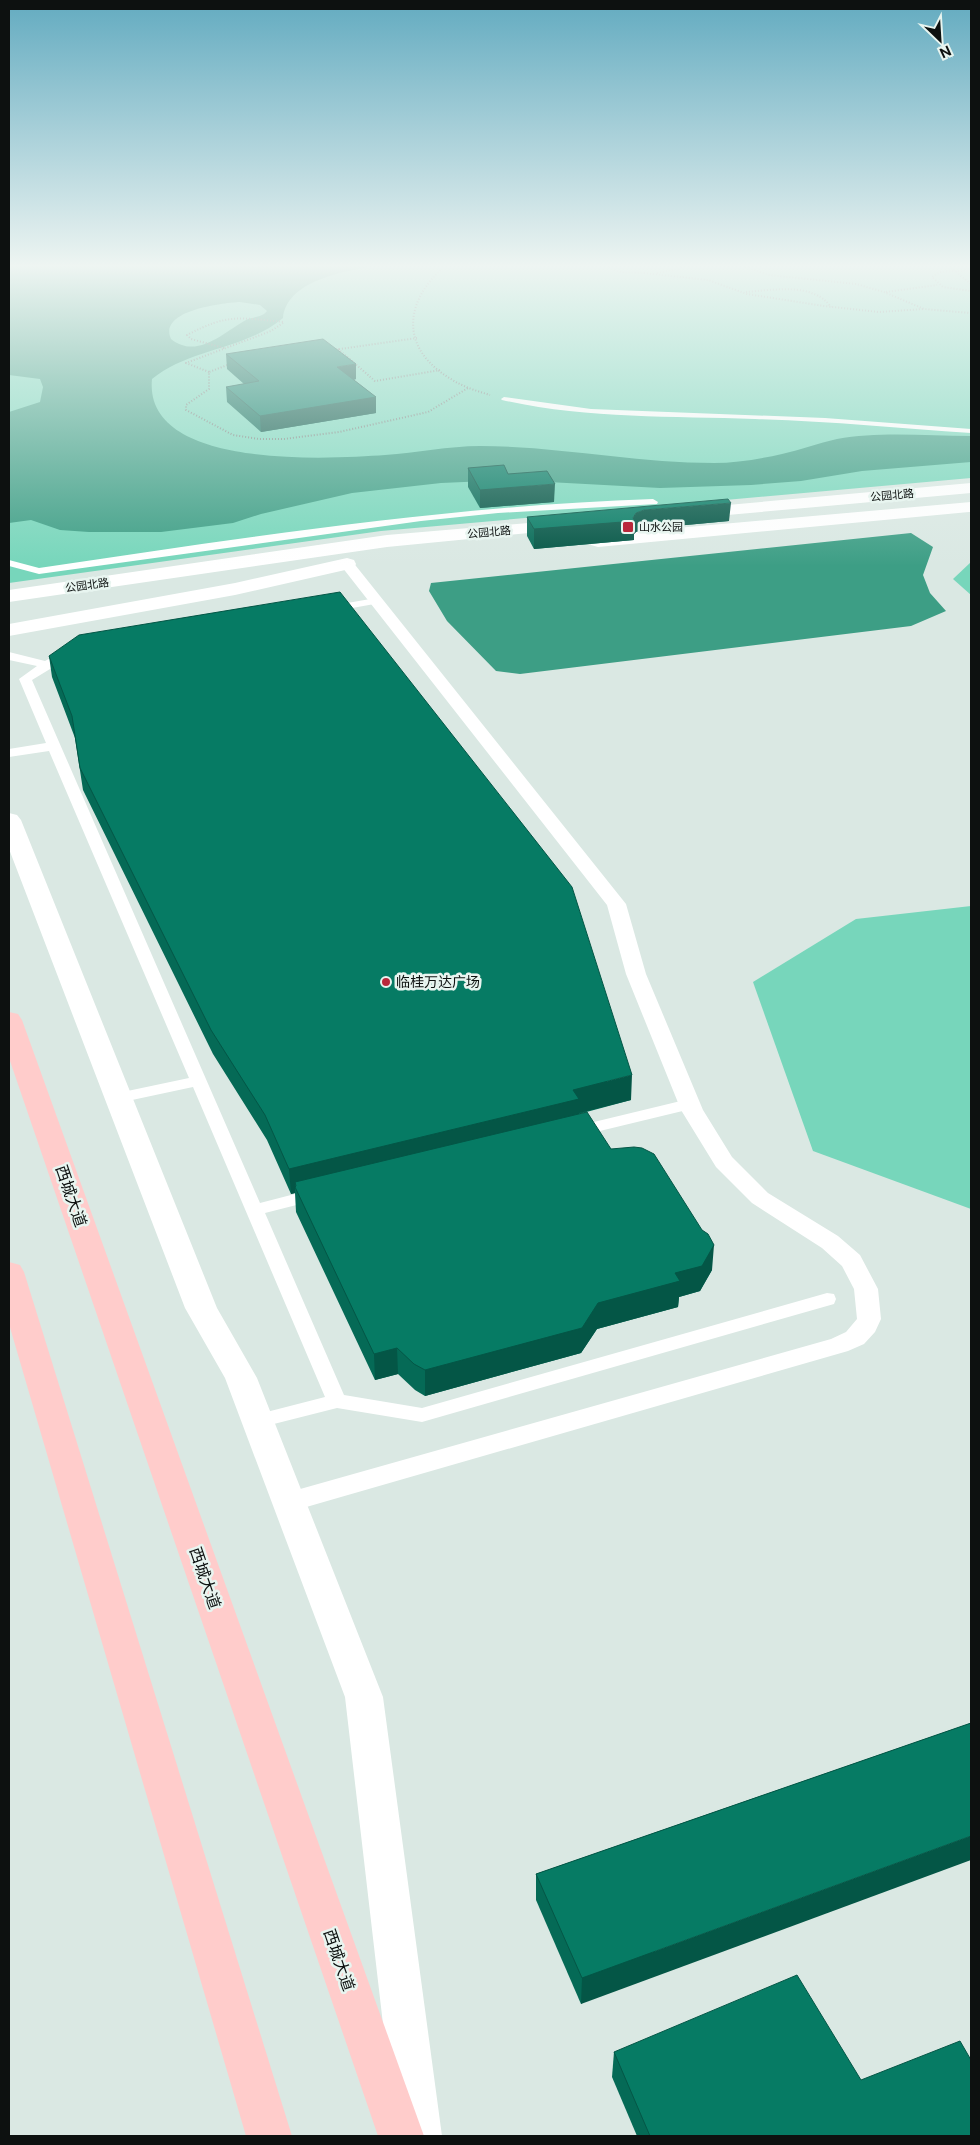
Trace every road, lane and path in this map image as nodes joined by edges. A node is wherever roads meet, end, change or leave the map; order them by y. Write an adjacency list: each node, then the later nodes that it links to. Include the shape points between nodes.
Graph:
1 (194, 366): 6 (path)
2 (226, 366): 6 (path)
3 (358, 366): 5 (path, via 375,381)
4 (436, 366): 5 (path)
5 (440, 370): 7 (path, via 446,377)
6 (209, 372): 7 (path, via 208,389 186,405 187,412 233,435 259,438 320,436 419,414 435,409)
7 (468, 388): 8 (path)
8 (504, 399): 9 (lane, via 547,408 825,419)
9 (971, 431)
10 (971, 488): 12 (main road, 公园北路)
11 (971, 507): 15 (main road, 公园北路)
12 (664, 511): 13 (main road, 公园北路); 17 (street, via 614,503 401,519 39,571)
13 (605, 521)
14 (585, 523): 20 (main road, 公园北路, via 387,541)
15 (578, 542)
16 (490, 550): 18 (main road, 公园北路)
17 (9, 563)
18 (347, 564): 19 (street); 20 (main road, 公园北路); 22 (main road, via 235,589)
19 (376, 601): 21 (street); 32 (street, via 616,904 636,974)
20 (11, 608)
21 (318, 611)
22 (9, 630)
23 (84, 650): 25 (street, via 64,653)
24 (9, 656): 25 (street)
25 (46, 665): 26 (street, via 25,679)
26 (54, 746): 27 (street); 30 (street)
27 (9, 753)
28 (9, 820): 31 (main road)
29 (9, 1020): 42 (highway, 西城大道)
30 (199, 1081): 31 (street); 35 (street)
31 (118, 1098): 39 (main road, via 200,1308 241,1378)
32 (689, 1104): 33 (street); 40 (street, via 734,1174 760,1198 830,1242 852,1261 869,1303 869,1319 861,1333 839,1345)
33 (563, 1134)
34 (332, 1191): 35 (street)
35 (254, 1210): 38 (street)
36 (9, 1272): 41 (highway)
37 (827, 1299): 38 (street, via 422,1414)
38 (337, 1401): 39 (street)
39 (258, 1421): 40 (main road)
40 (289, 1502): 43 (main road, via 364,1697)
41 (269, 2136)
42 (401, 2136)
43 (419, 2136)

